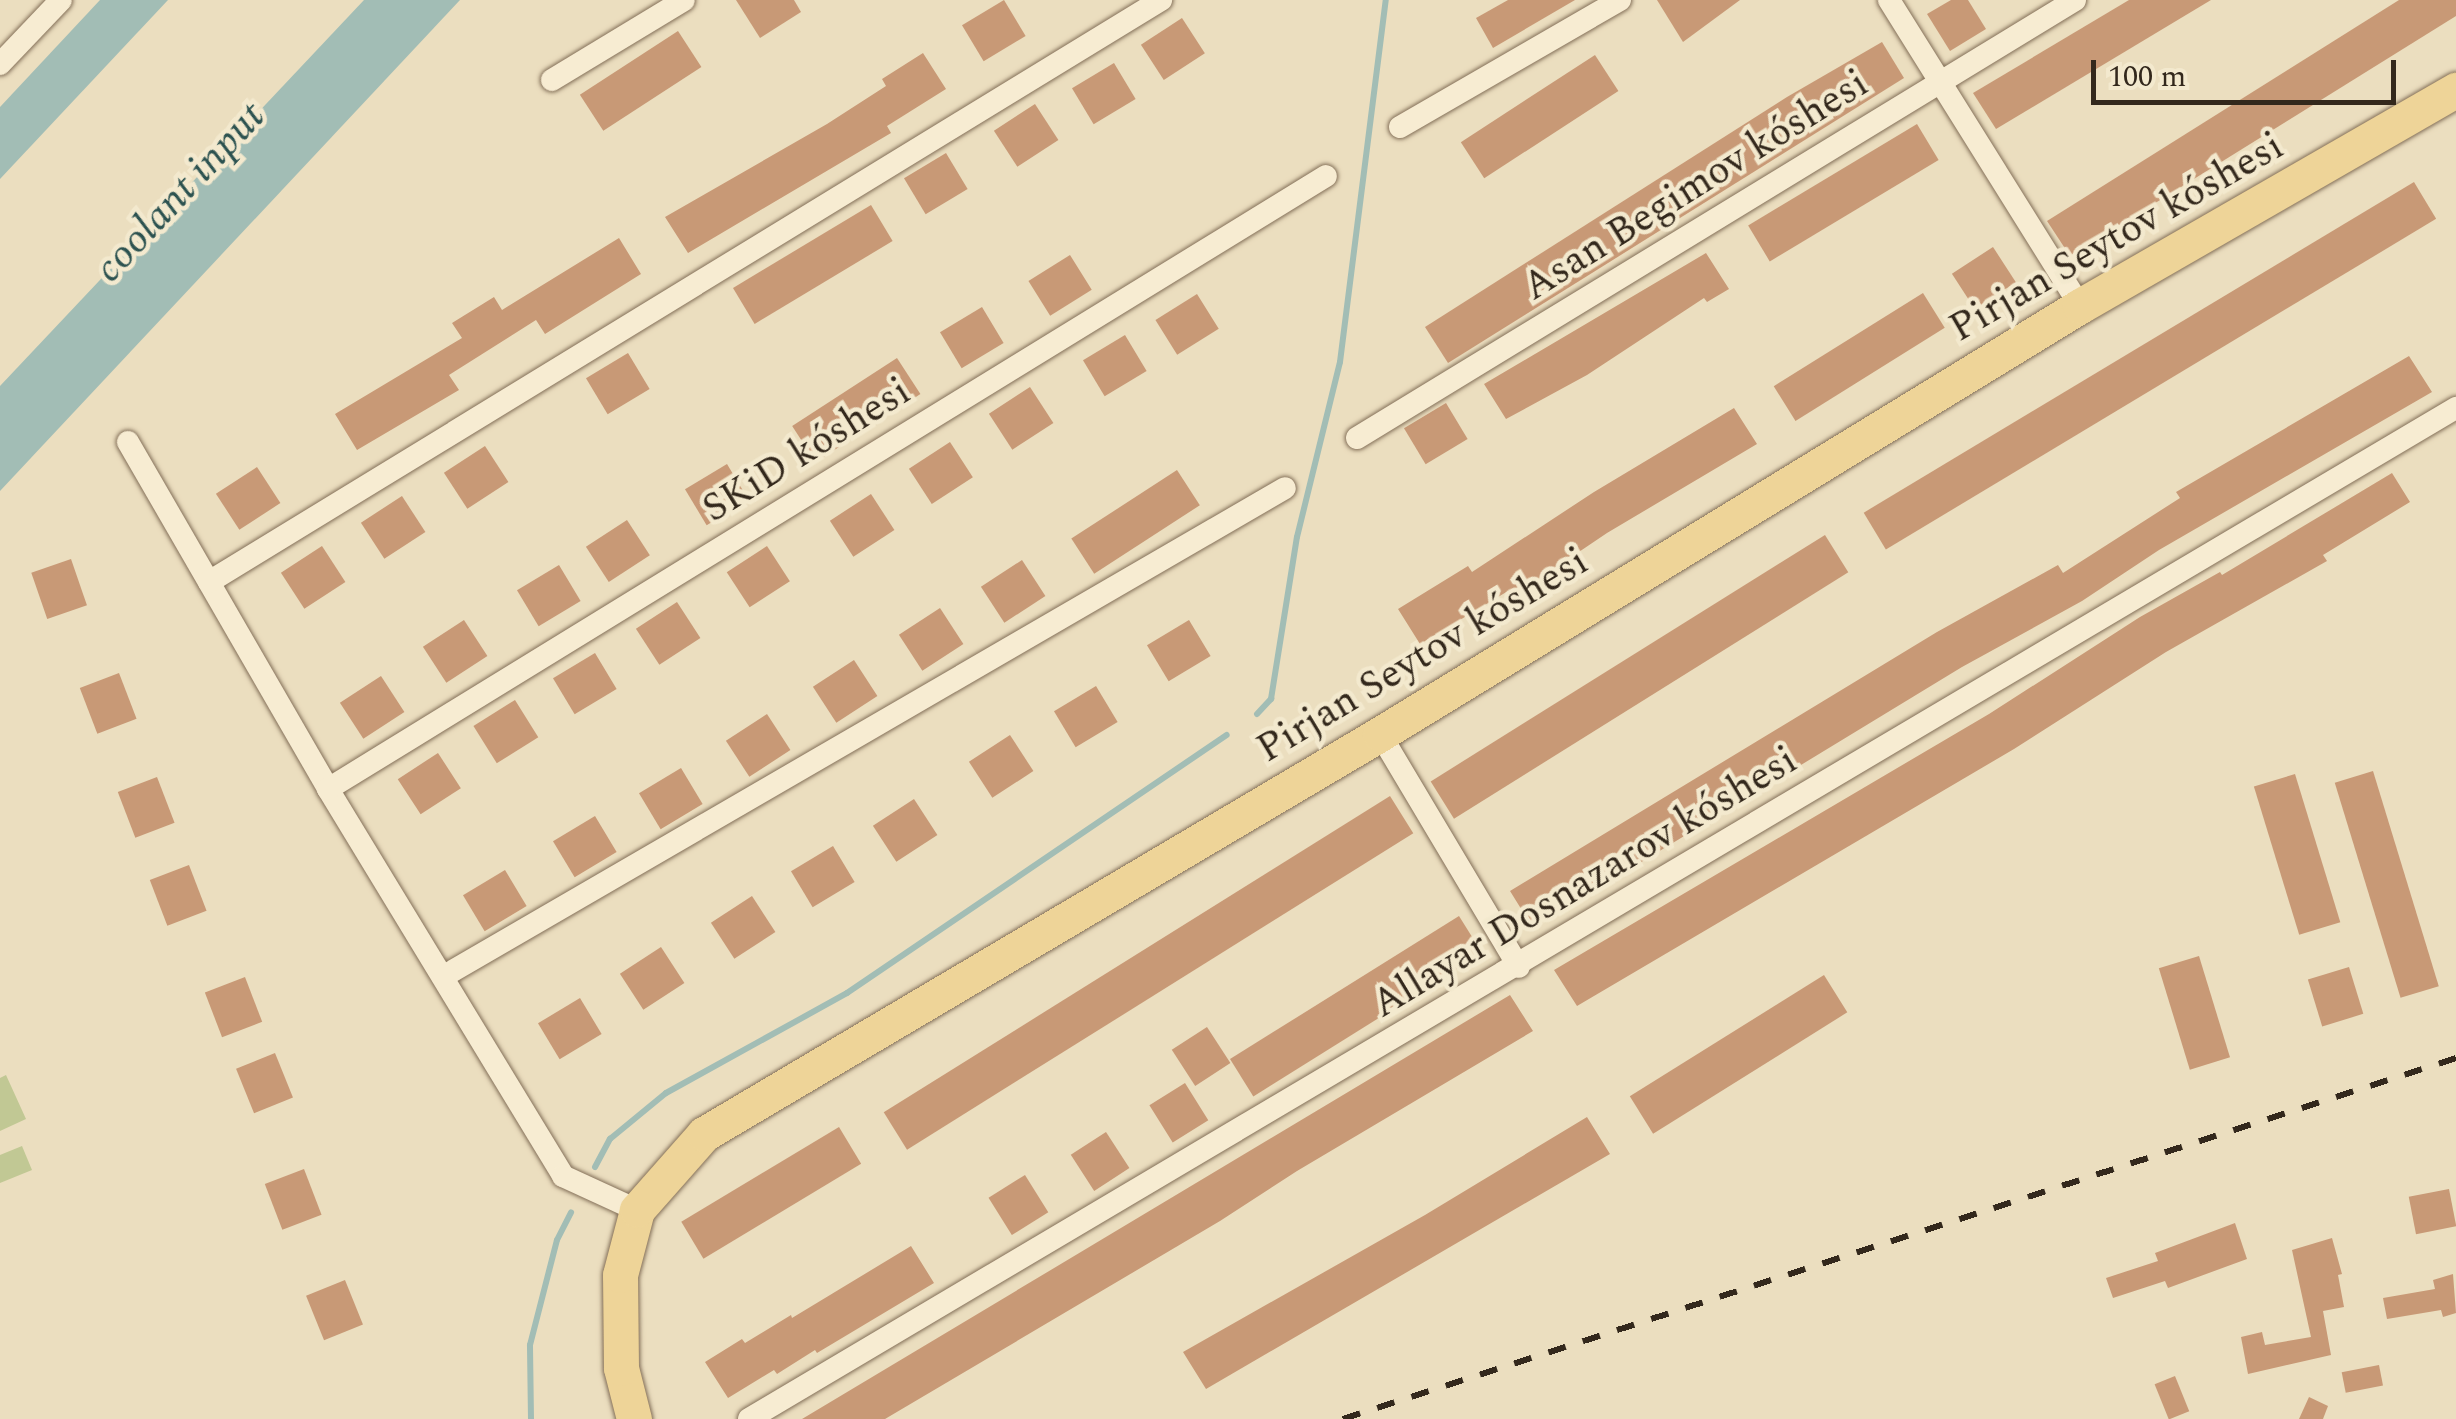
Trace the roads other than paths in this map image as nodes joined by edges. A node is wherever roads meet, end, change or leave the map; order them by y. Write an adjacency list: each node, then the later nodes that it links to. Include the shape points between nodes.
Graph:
1 (60, 0): 7 (street)
2 (684, 0): 8 (street)
3 (1161, 0): 18 (street)
4 (1620, 0): 11 (street)
5 (1889, 0): 9 (street)
6 (2074, 0): 9 (street, Asan Begimov kóshesi)
7 (0, 64)
8 (552, 80)
9 (1940, 80): 13 (street); 15 (street, Asan Begimov kóshesi)
10 (2456, 90): 13 (main road, Pirjan Seytov kóshesi)
11 (1400, 127)
12 (1326, 176): 20 (street, SKiD kóshesi)
13 (2080, 306): 19 (main road, Pirjan Seytov kóshesi)
14 (2456, 408): 21 (street, Allayar Dosnazarov kóshesi)
15 (1357, 438)
16 (128, 442): 18 (street)
17 (1284, 488): 22 (street)
18 (209, 582): 20 (street)
19 (1380, 734): 21 (street); 23 (main road, Pirjan Seytov kóshesi, via 704,1134)
20 (328, 789): 22 (street)
21 (1520, 967): 25 (street, Allayar Dosnazarov kóshesi)
22 (444, 976): 23 (street, via 563,1176)
23 (637, 1210): 24 (main road, Pirjan Seytov kóshesi, via 620,1276 621,1368)
24 (634, 1419)
25 (749, 1419)

